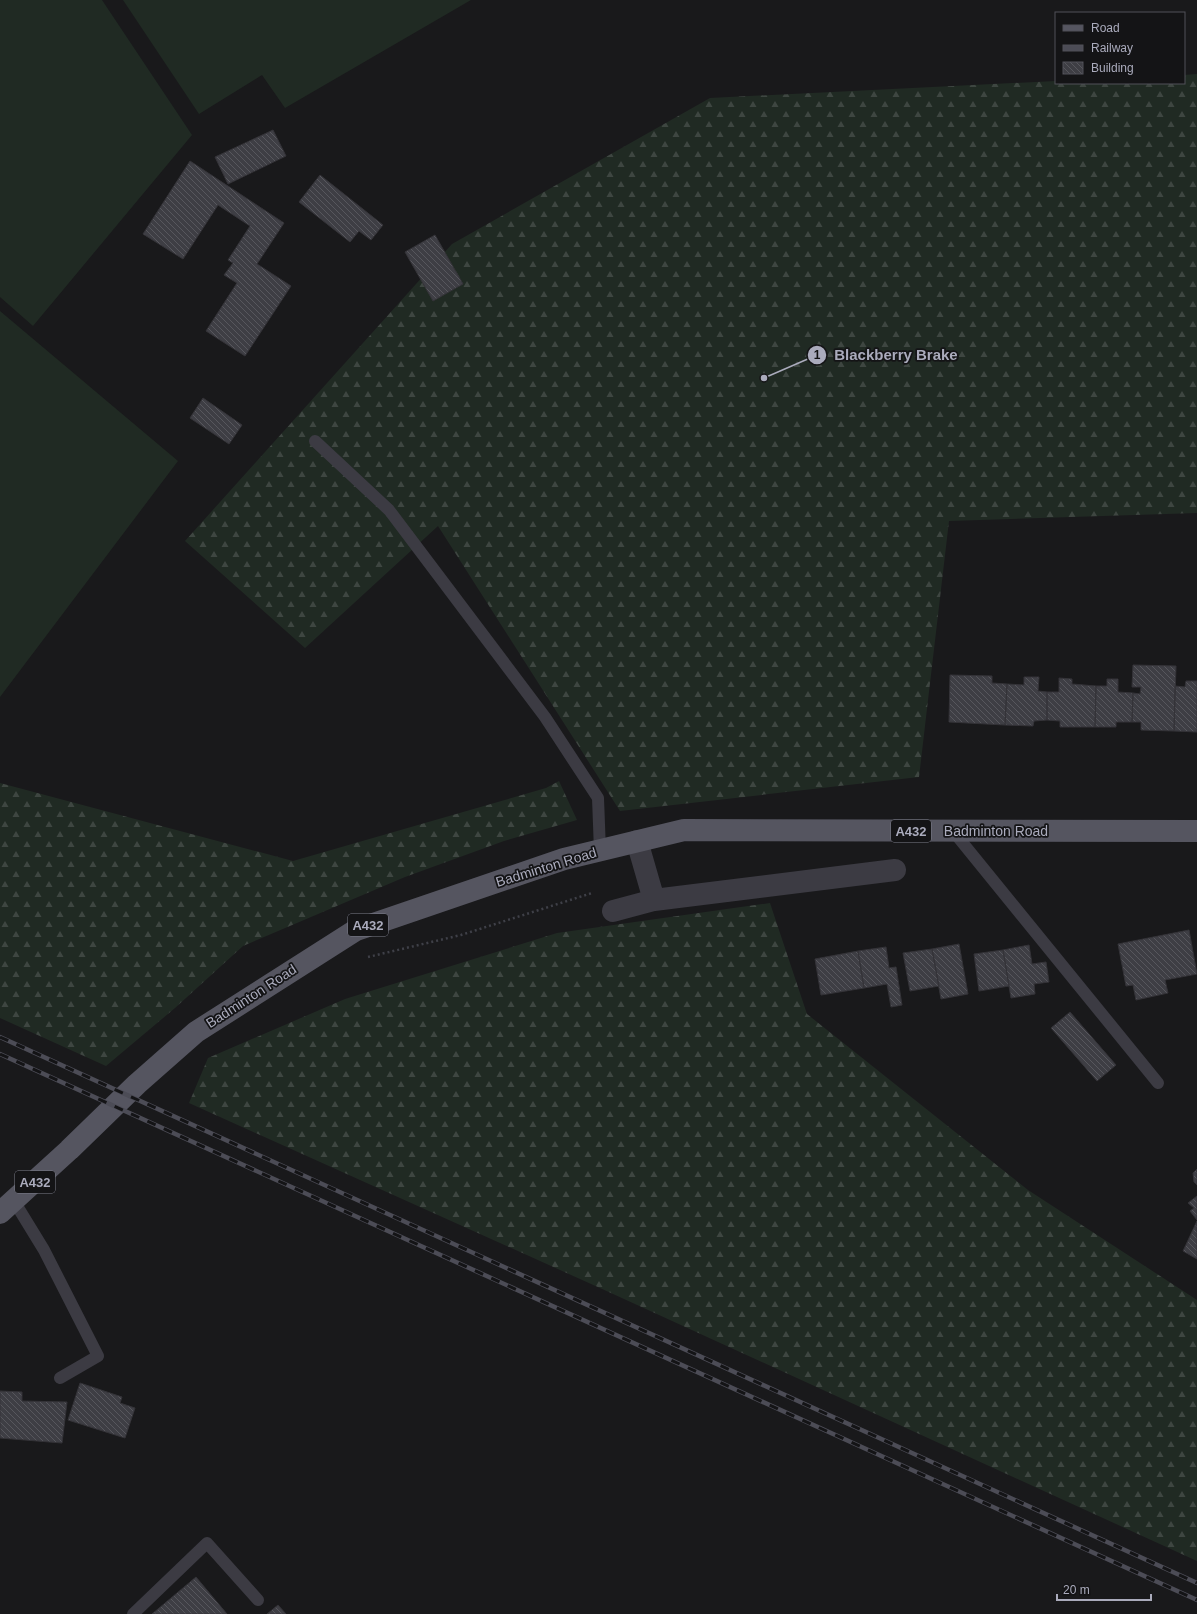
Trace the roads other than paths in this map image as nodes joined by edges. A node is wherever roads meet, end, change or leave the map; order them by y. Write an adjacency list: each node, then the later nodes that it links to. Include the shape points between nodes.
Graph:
1 (315, 441): 5 (lane, via 389,510 545,718 598,798)
2 (953, 831): 3 (main road, Badminton Road / A432); 4 (main road, Badminton Road / A432, via 684,830); 9 (lane)
3 (1197, 831)
4 (636, 841): 5 (main road, Badminton Road / A432); 7 (street)
5 (600, 851): 10 (main road, Badminton Road / A432, via 564,859 356,930 196,1032)
6 (895, 870): 7 (street)
7 (654, 900): 8 (street)
8 (612, 911)
9 (1158, 1083)
10 (7, 1207): 11 (lane, via 44,1250 98,1356)
11 (60, 1378)
12 (258, 1600): 13 (lane, via 207,1543)
13 (133, 1614)

